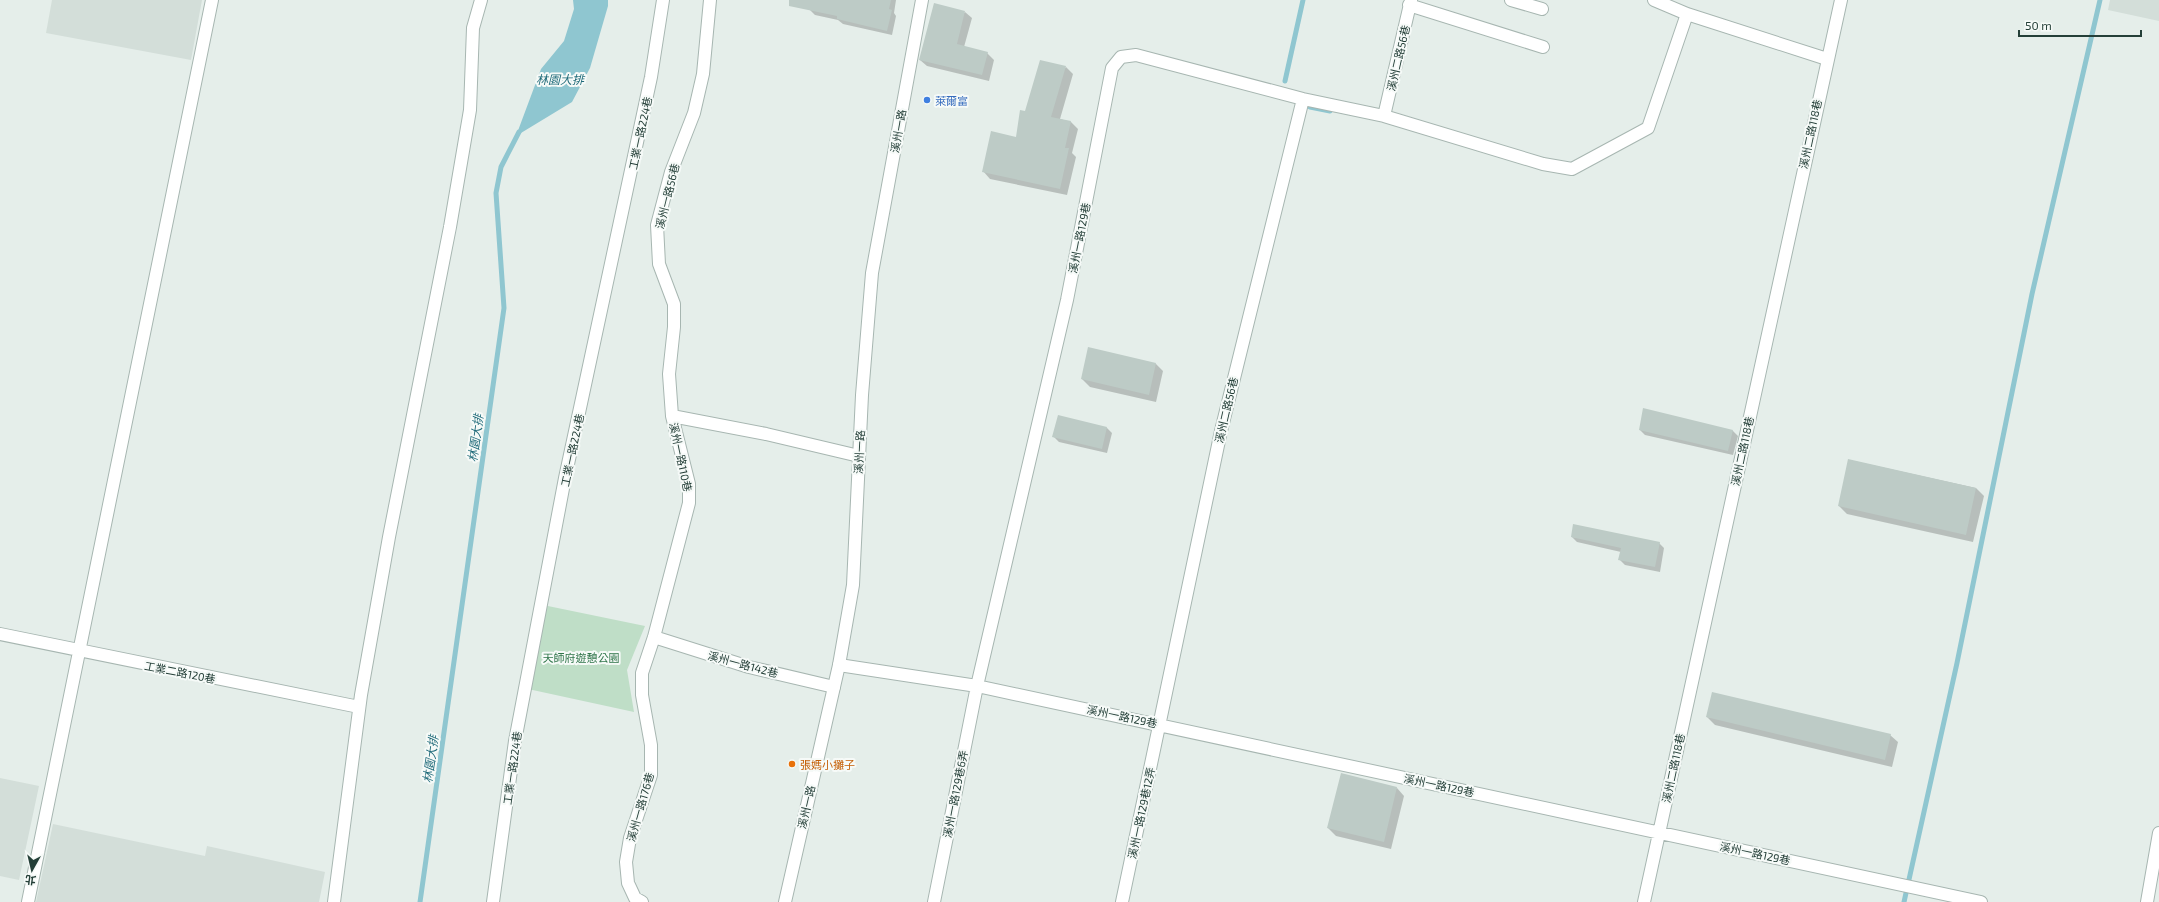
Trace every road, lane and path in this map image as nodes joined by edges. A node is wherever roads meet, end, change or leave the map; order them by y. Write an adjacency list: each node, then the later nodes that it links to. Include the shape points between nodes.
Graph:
1 (212, 0): 20 (street)
2 (481, 0): 24 (street, via 474,28 470,110)
3 (663, 0): 30 (street, 工業一路224巷, via 650,85 566,478 515,741)
4 (710, 0): 16 (street, 溪州一路56巷, via 703,74 694,113 671,172 657,225 659,264 674,304 669,374)
5 (922, 0): 17 (street, 溪州一路, via 872,273)
6 (1511, 0): 10 (street)
7 (1654, 0): 11 (street)
8 (1841, 0): 13 (street, 溪州二路118巷)
9 (1410, 3): 12 (street); 15 (street, 溪州二路56巷)
10 (1542, 9)
11 (1687, 14): 13 (street); 15 (street, 溪州一路129巷, via 1648,128 1572,170)
12 (1543, 47)
13 (1827, 60): 26 (street, 溪州二路118巷)
14 (1303, 99): 15 (street, 溪州一路129巷); 22 (street, 溪州一路129巷, via 1136,55 1121,57 1112,68 1067,300); 25 (street, 溪州二路56巷, via 1221,431)
15 (1384, 116)
16 (672, 416): 17 (street, 溪州一路110巷, via 766,434); 19 (street, 溪州一路110巷, via 689,484 690,503)
17 (859, 456): 21 (street, 溪州一路, via 854,585)
18 (0, 634): 20 (street, 工業二路120巷)
19 (654, 637): 23 (street, 溪州一路142巷, via 749,667); 31 (street, 溪州一路176巷, via 642,673 642,695 651,745 651,775 630,838 626,862 628,883 635,898)
20 (78, 651): 24 (street, 工業二路120巷); 28 (street)
21 (839, 665): 22 (street, 溪州一路129巷); 23 (street, 溪州一路)
22 (977, 686): 25 (street, 溪州一路129巷); 33 (street, 溪州一路129巷6弄)
23 (834, 687): 32 (street, 溪州一路)
24 (359, 707): 29 (street)
25 (1161, 724): 26 (street, 溪州一路129巷); 34 (street, 溪州一路129巷12弄)
26 (1659, 832): 35 (street, 溪州二路118巷); 36 (street, 溪州一路129巷)
27 (2159, 833): 37 (street)
28 (28, 902)
29 (334, 902)
30 (493, 902)
31 (642, 902)
32 (785, 902)
33 (934, 902)
34 (1122, 902)
35 (1644, 902)
36 (1981, 902)
37 (2147, 902)

